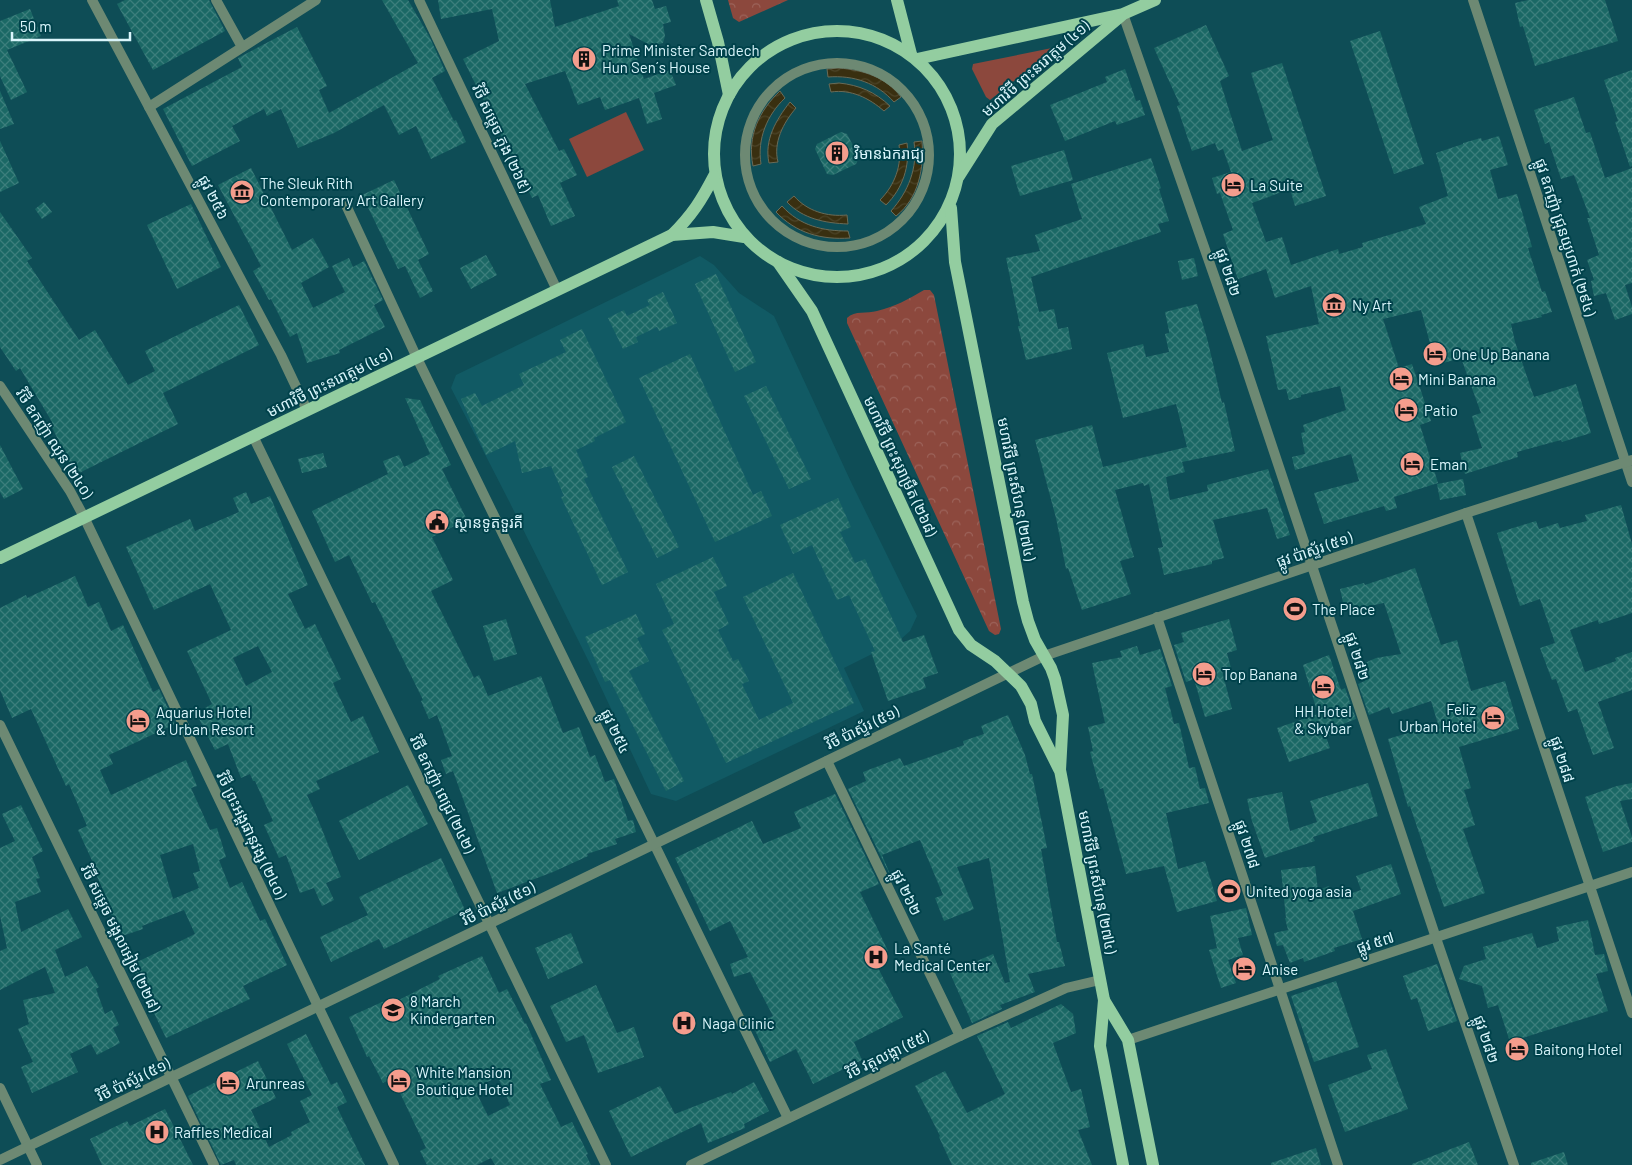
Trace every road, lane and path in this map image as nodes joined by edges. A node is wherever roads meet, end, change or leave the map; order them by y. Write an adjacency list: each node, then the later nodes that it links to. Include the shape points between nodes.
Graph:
1 (92, 0): 13 (street, ផ្លូវ ២៥៦)
2 (216, 0): 10 (street)
3 (316, 0): 10 (street)
4 (418, 0): 22 (street, វិថី សម្តេច ភួង (២៦៥))
5 (706, 0): 12 (main road)
6 (897, 0): 11 (main road)
7 (1155, 0): 9 (main road, មហាវិថី ព្រះនរោត្តម (៤១))
8 (1473, 0): 27 (street, ផ្លូវ ឧកញ៉ា ជ្រុនយូហាក់ (២៩៤))
9 (1123, 14): 11 (main road, មហាវិថី ព្រះនរោត្តម (៤១)); 15 (main road, មហាវិថី ព្រះនរោត្តម (៤១), via 992,124); 32 (street, ផ្លូវ ២៨២)
10 (242, 47): 13 (street)
11 (914, 56): 12 (main road, via 892,43 850,31 806,35 775,48 748,70); 15 (main road, via 941,89 957,128)
12 (729, 95): 14 (main road, via 716,134)
13 (149, 107): 25 (street, ផ្លូវ ២៥៦)
14 (714, 176): 18 (main road, មហាវិថី ព្រះនរោត្តម (៤១), via 702,201); 19 (main road, via 723,205)
15 (958, 178): 17 (main road)
16 (345, 203): 23 (street, ផ្លូវ ២៥៤)
17 (951, 208): 21 (main road, via 924,242 900,260 872,273 841,277 811,274); 34 (main road, មហាវិថី ព្រះសីហនុ (២៧៤), via 955,262 1023,602 1035,640)
18 (672, 235): 19 (main road, មហាវិថី ព្រះនរោត្តម (៤១), via 713,232); 22 (main road, មហាវិថី ព្រះនរោត្តម (៤១))
19 (744, 237): 21 (main road)
20 (804, 241): 20 (street, via 785,231 758,204 748,176 745,154 750,125 768,93 800,70 826,62 848,62 870,68 890,78 921,114 929,155 927,177 919,198 890,231 870,241 848,247)
21 (778, 262): 35 (main road, មហាវិថី ព្រះសុរាម្រឹត (២៦៨), via 812,311 959,630 971,646)
22 (557, 290): 23 (main road, មហាវិថី ព្រះនរោត្តម (៤១))
23 (417, 358): 25 (main road, មហាវិថី ព្រះនរោត្តម (៤១)); 39 (street, ផ្លូវ ២៥៤)
24 (0, 386): 30 (street, វិថី ឧកញ៉ា ឈុន (២៤០))
25 (307, 410): 26 (main road, មហាវិថី ព្រះនរោត្តម (៤១))
26 (253, 436): 30 (main road, មហាវិថី ព្រះនរោត្តម (៤១)); 42 (street, វិថី ឧកញ៉ា ពេជ្រ (២៤២))
27 (1629, 461): 28 (street, ផ្លូវ ឧកញ៉ា ជ្រុនយូហាក់ (២៩៤)); 29 (street, ផ្លូវ ប៉ាស្ទ័រ (៥១))
28 (1632, 482)
29 (1466, 513): 32 (street, ផ្លូវ ប៉ាស្ទ័រ (៥១)); 41 (street, ផ្លូវ ២៨៨)
30 (84, 517): 31 (main road, មហាវិថី ព្រះនរោត្តម (៤១)); 47 (street, វិថី ព្រះអង្គផានុវង្ស (២៤០))
31 (0, 558)
32 (1312, 566): 33 (street, ផ្លូវ ប៉ាស្ទ័រ (៥១)); 43 (street, ផ្លូវ ២៨២)
33 (1157, 618): 34 (street, ផ្លូវ ប៉ាស្ទ័រ (៥១)); 45 (street, ផ្លូវ ២៧៨)
34 (1044, 656): 35 (street, ផ្លូវ ប៉ាស្ទ័រ (៥១)); 38 (main road, មហាវិថី ព្រះសីហនុ (២៧៤), via 1055,679 1063,715)
35 (1008, 672): 37 (street, វិថី ប៉ាស្ទ័រ (៥១)); 38 (main road, មហាវិថី ព្រះសីហនុ (២៧៤), via 1031,704 1034,721)
36 (0, 725): 51 (street, វិថី សម្តេច មង្គលអៀម (២២៨))
37 (827, 761): 39 (street, វិថី ប៉ាស្ទ័រ (៥១)); 49 (street, ផ្លូវ ២៦២)
38 (1060, 770): 44 (main road, មហាវិថី ព្រះសីហនុ (២៧៤))
39 (654, 844): 42 (street, វិថី ប៉ាស្ទ័រ (៥១)); 53 (street, ផ្លូវ ២៥៤)
40 (1632, 872): 41 (street, ផ្លូវ ៥៧)
41 (1590, 886): 43 (street, ផ្លូវ ៥៧); 48 (street, ផ្លូវ ២៨៨)
42 (490, 924): 47 (street, វិថី ប៉ាស្ទ័រ (៥១)); 59 (street, វិថី ឧកញ៉ា ពេជ្រ (២៤២))
43 (1436, 938): 45 (street, ផ្លូវ ៥៧); 64 (street, ផ្លូវ ២៨២)
44 (1100, 980): 46 (main road, មហាវិថី ព្រះសីហនុ (២៧៤)); 49 (street, វិថី វត្តលង្កា (៥៥), via 1066,988)
45 (1280, 990): 50 (street, ផ្លូវ ៥៧); 63 (street, ផ្លូវ ២៧៨)
46 (1104, 1000): 50 (main road, មហាវិថី ព្រះសីហនុ (២៧៤)); 61 (main road, មហាវិថី ព្រះសីហនុ (២៧៤), via 1100,1046)
47 (318, 1006): 51 (street, វិថី ប៉ាស្ទ័រ (៥១)); 58 (street, វិថី ព្រះអង្គផានុវង្ស (២៤០))
48 (1632, 1013)
49 (960, 1036): 53 (street, វិថី វត្តលង្កា (៥៥))
50 (1128, 1040): 62 (main road, មហាវិថី ព្រះសីហនុ (២៧៤))
51 (171, 1077): 54 (street, វិថី ប៉ាស្ទ័រ (៥១)); 57 (street, វិថី សម្តេច មង្គលអៀម (២២៨))
52 (0, 1088): 54 (street)
53 (788, 1118): 60 (street, វិថី វត្តលង្កា (៥៥))
54 (28, 1146): 55 (street, វិថី ប៉ាស្ទ័រ (៥១)); 56 (street)
55 (0, 1160)
56 (37, 1165)
57 (214, 1165)
58 (394, 1165)
59 (606, 1165)
60 (690, 1165)
61 (1123, 1165)
62 (1153, 1165)
63 (1338, 1165)
64 (1514, 1165)

